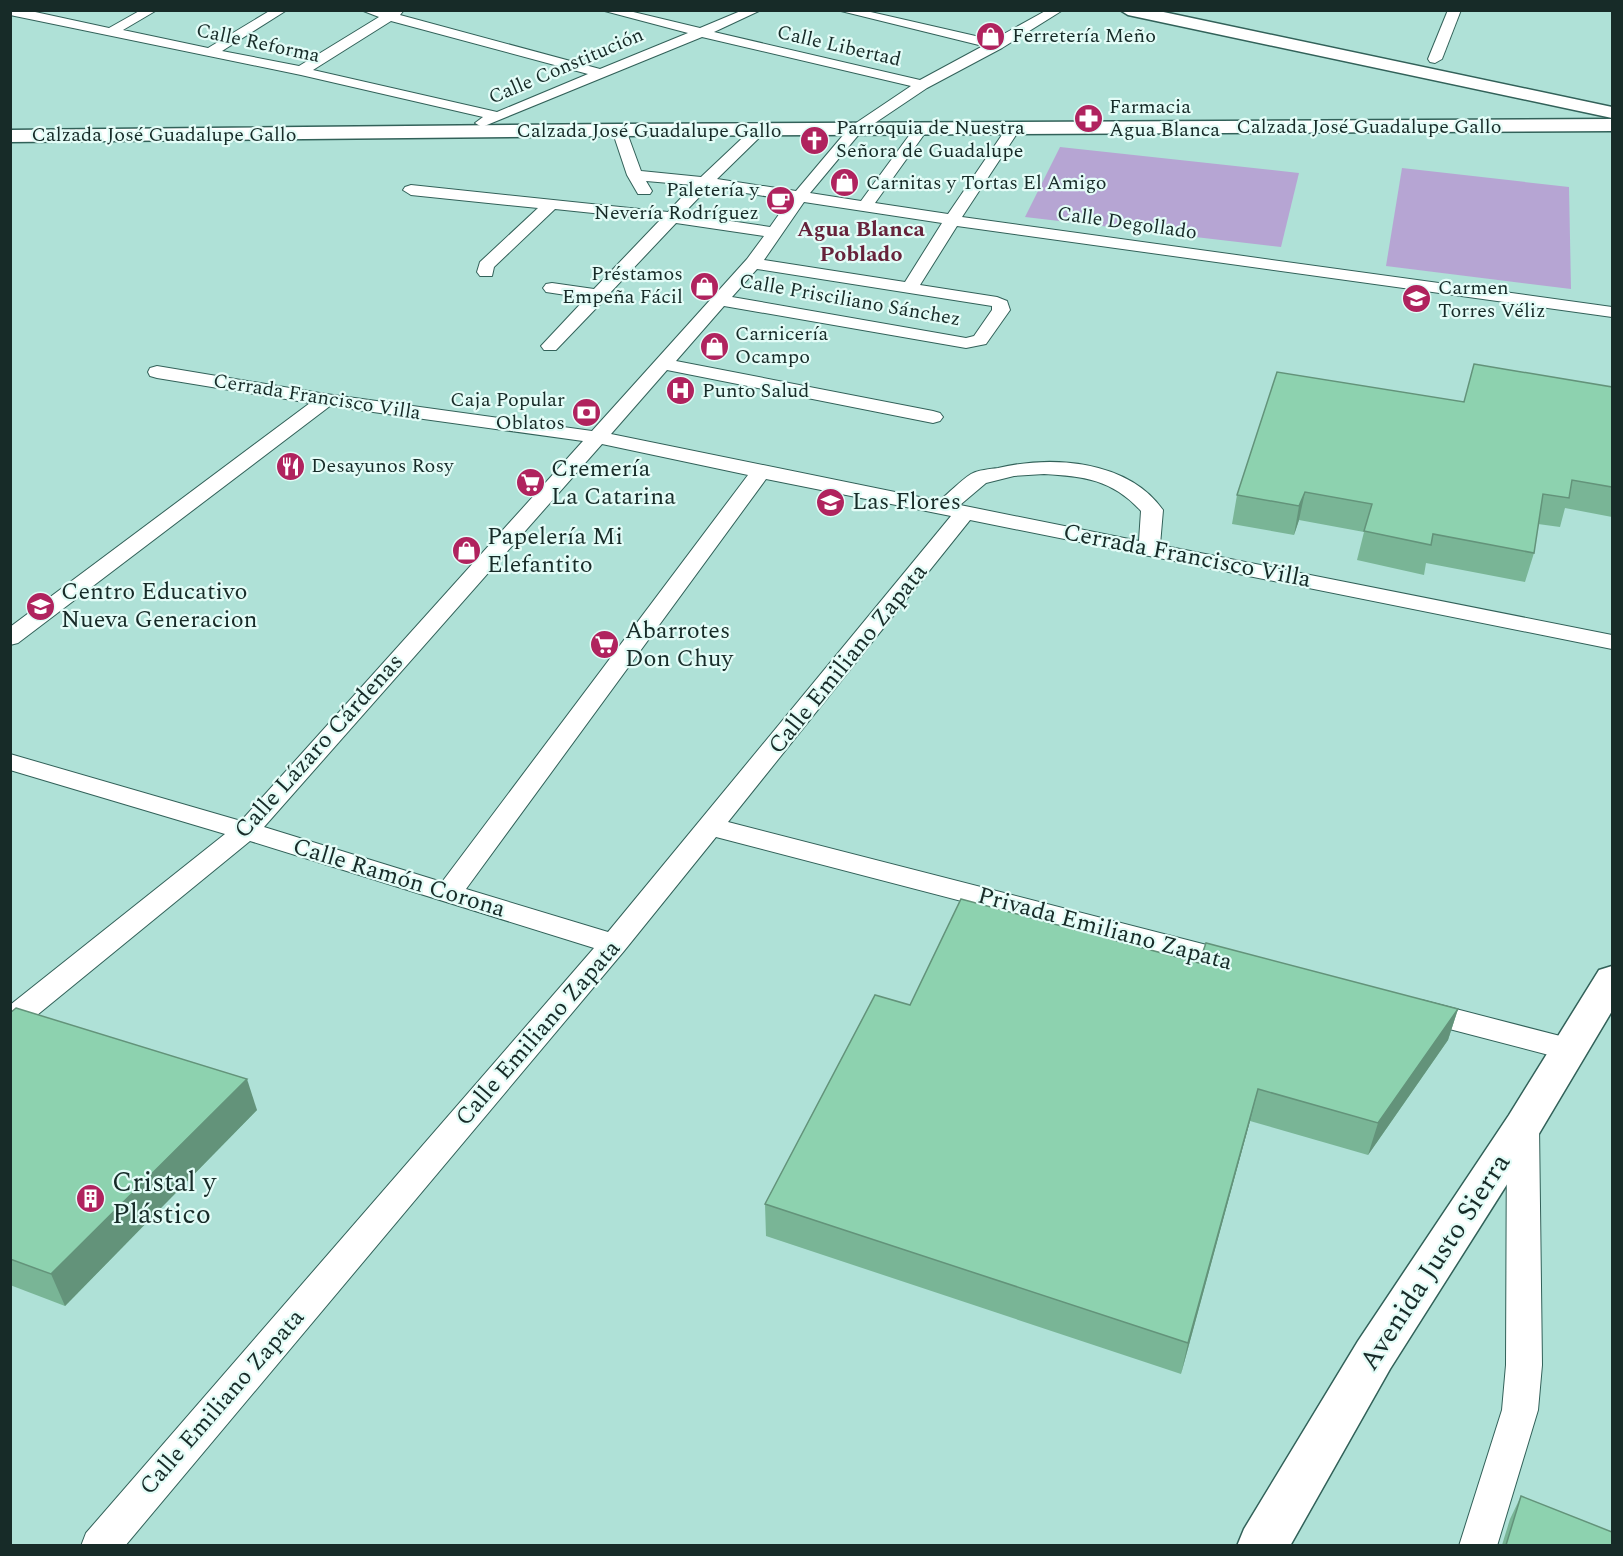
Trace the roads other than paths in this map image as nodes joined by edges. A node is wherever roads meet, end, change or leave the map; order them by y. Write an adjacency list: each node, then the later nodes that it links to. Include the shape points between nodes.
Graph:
1 (151, 10): 13 (street)
2 (281, 10): 16 (street)
3 (367, 10): 12 (street)
4 (607, 10): 14 (street, Calle Libertad)
5 (755, 10): 14 (street, Calle Constitución)
6 (843, 10): 15 (street)
7 (1057, 10): 15 (street, Calle Lázaro Cárdenas)
8 (1128, 10): 22 (main road)
9 (1199, 10): 17 (main road)
10 (1455, 10): 17 (street)
11 (10, 11): 13 (street, Calle Reforma)
12 (394, 14): 18 (street); 19 (street)
13 (111, 32): 16 (street, Calle Reforma)
14 (698, 33): 19 (street, Calle Constitución); 20 (street, Calle Libertad)
15 (997, 45): 20 (street, Calle Lázaro Cárdenas)
16 (211, 52): 18 (street, Calle Reforma)
17 (1435, 59): 21 (main road)
18 (301, 71): 23 (street, Calle Reforma)
19 (598, 73): 23 (street, Calle Constitución)
20 (922, 85): 29 (street, Calle Lázaro Cárdenas)
21 (1587, 90)
22 (1612, 113)
23 (497, 116): 30 (street, Calle Constitución)
24 (1612, 125): 26 (main road, Calzada José Guadalupe Gallo)
25 (921, 129): 26 (main road, Calzada José Guadalupe Gallo); 29 (main road, Calzada José Guadalupe Gallo); 37 (street)
26 (1013, 129): 39 (street)
27 (619, 130): 28 (main road, Calzada José Guadalupe Gallo); 30 (main road, Calzada José Guadalupe Gallo); 32 (street)
28 (759, 130): 29 (main road, Calzada José Guadalupe Gallo); 33 (street)
29 (855, 130): 35 (street, Calle Lázaro Cárdenas)
30 (460, 132): 31 (main road, Calzada José Guadalupe Gallo)
31 (10, 136)
32 (635, 175): 33 (street, Calle Degollado); 38 (street)
33 (705, 182): 35 (street, Calle Degollado); 38 (street)
34 (411, 190): 36 (street)
35 (800, 196): 37 (street, Calle Degollado); 40 (street, Calle Lázaro Cárdenas)
36 (551, 204): 38 (street); 42 (street, via 486,266)
37 (866, 205): 39 (street, Calle Degollado)
38 (664, 216): 40 (street); 46 (street)
39 (952, 220): 43 (street); 48 (street, Calle Degollado)
40 (775, 232): 41 (street, Calle Lázaro Cárdenas)
41 (753, 262): 43 (street); 47 (street, Calle Lázaro Cárdenas)
42 (486, 272)
43 (910, 287): 47 (street, Calle Prisciliano Sánchez, via 1001,305 1001,310 980,340 974,342)
44 (552, 288): 46 (street)
45 (1612, 292): 48 (street)
46 (601, 294): 49 (street)
47 (718, 300): 50 (street, Calle Lázaro Cárdenas)
48 (1611, 312)
49 (550, 346)
50 (663, 364): 53 (street); 54 (street, Calle Lázaro Cárdenas)
51 (157, 372): 52 (street, Cerrada Francisco Villa)
52 (326, 400): 54 (street, Cerrada Francisco Villa); 58 (street)
53 (933, 417)
54 (595, 437): 55 (street, Cerrada Francisco Villa); 62 (street, Calle Lázaro Cárdenas)
55 (761, 472): 56 (street, Cerrada Francisco Villa); 63 (street)
56 (955, 511): 57 (street, Cerrada Francisco Villa); 57 (street, Calle Emiliano Zapata, via 962,490 979,478 1014,470 1079,470 1119,482 1152,510); 61 (street, Calle Emiliano Zapata)
57 (1149, 548): 59 (street, Cerrada Francisco Villa)
58 (10, 638)
59 (1612, 642)
60 (10, 762): 62 (street, Calle Ramón Corona)
61 (712, 827): 64 (street, Calle Emiliano Zapata); 65 (street, Privada Emiliano Zapata)
62 (246, 831): 63 (street, Calle Ramón Corona); 68 (street, Calle Lázaro Cárdenas)
63 (448, 893): 64 (street, Calle Ramón Corona)
64 (614, 944): 71 (street, Calle Emiliano Zapata)
65 (1256, 968)
66 (1612, 980): 69 (main road, Avenida Justo Sierra)
67 (1395, 1004): 69 (street)
68 (10, 1021)
69 (1568, 1049): 70 (main road, Avenida Justo Sierra)
70 (1523, 1126): 72 (main road, Avenida Justo Sierra, via 1374,1355); 73 (street, via 1524,1365 1520,1410)
71 (100, 1545)
72 (1262, 1545)
73 (1478, 1545)

